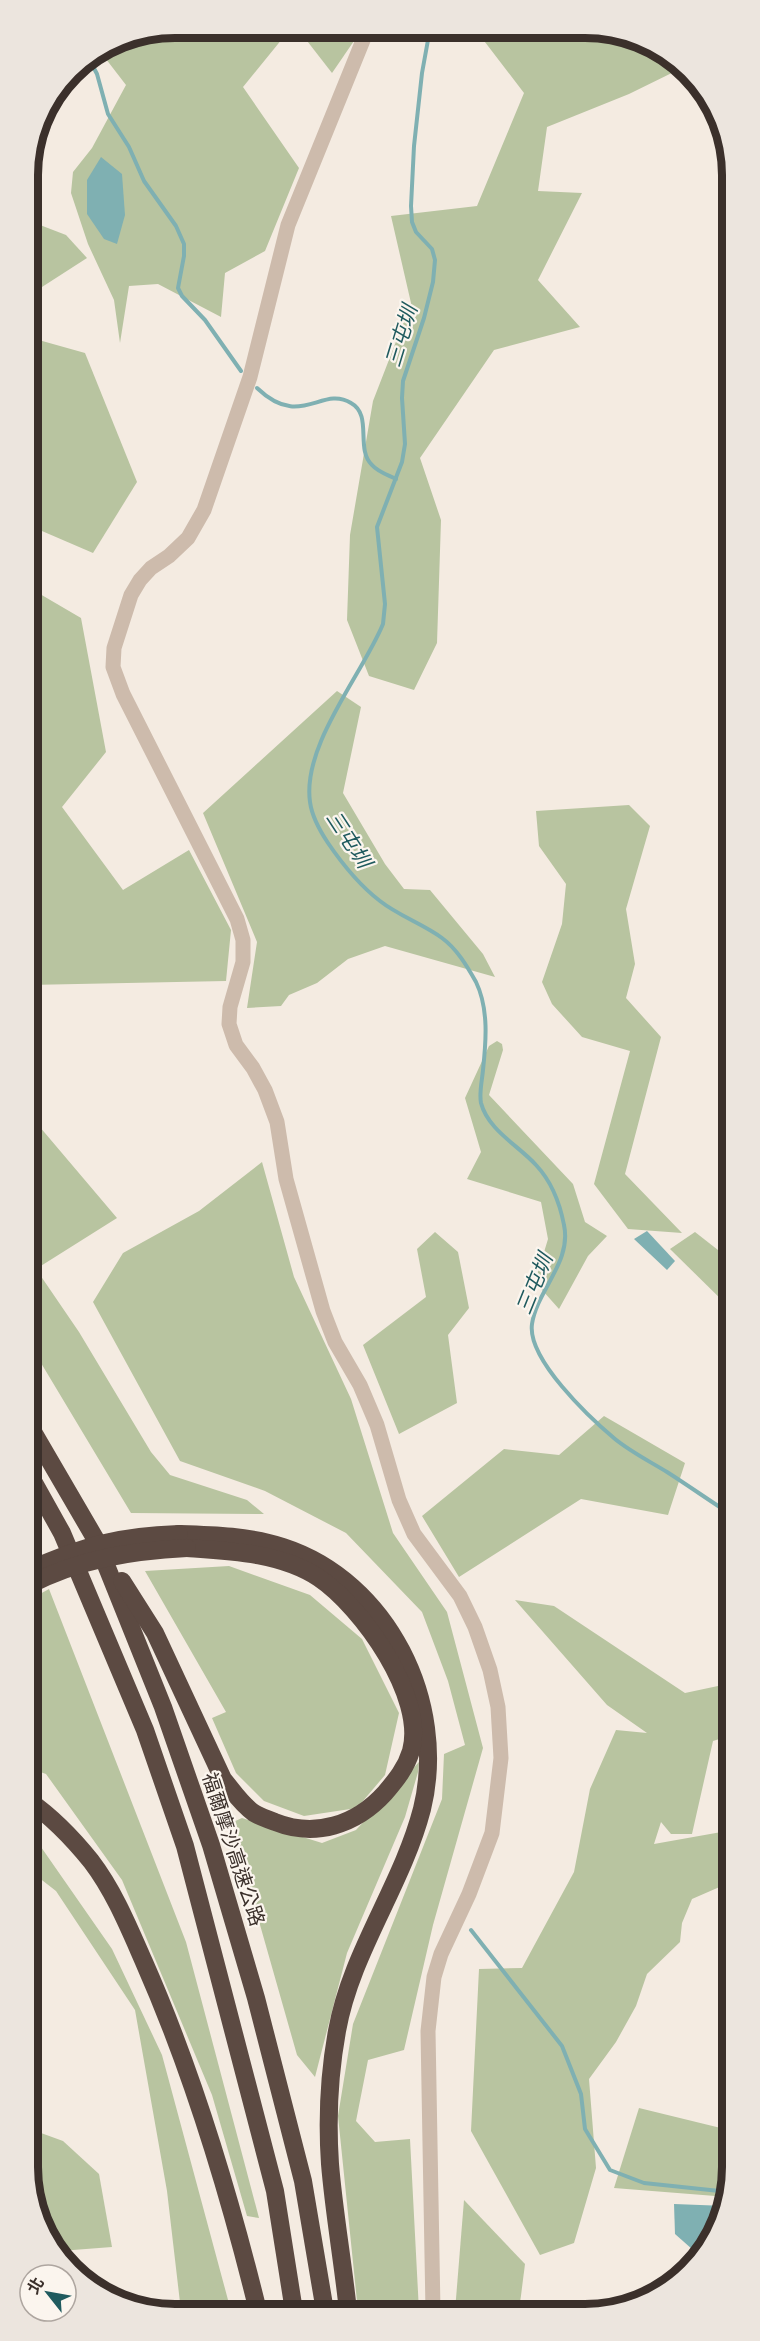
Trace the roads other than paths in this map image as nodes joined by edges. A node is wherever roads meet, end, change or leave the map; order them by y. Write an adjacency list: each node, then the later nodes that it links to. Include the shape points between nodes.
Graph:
1 (364, 38): 13 (street, via 288,225 250,377 204,510 188,538 151,568 131,595 114,648 113,667 237,919 243,940 243,962 229,1024 236,1045 265,1090 277,1122 286,1179 323,1311 377,1425 399,1500 414,1534 460,1596 475,1627 498,1707 501,1758 492,1833 441,1954 434,1977 428,2031)
2 (38, 1440): 4 (highway, 福爾摩沙高速公路)
3 (38, 1490): 10 (highway, via 62,1533 145,1730 185,1846 275,2191)
4 (96, 1540): 5 (highway, via 155,1633 224,1779 239,1800 255,1814 304,1830 325,1829 372,1808 403,1772 414,1730 406,1694 370,1631 319,1579 272,1558); 11 (highway, 福爾摩沙高速公路, via 163,1707 211,1845 303,2181)
5 (183, 1541): 6 (highway, bridge, via 138,1536 103,1542); 7 (highway, bridge, via 107,1556); 12 (highway, via 213,1536 283,1547 329,1569 380,1615 402,1650 420,1694 427,1744 427,1782 421,1810 407,1852 355,1969 337,2029 329,2091 330,2164)
6 (38, 1566)
7 (38, 1580)
8 (38, 1810): 9 (highway, via 93,1863 124,1916 166,2011 203,2120)
9 (256, 2304)
10 (293, 2304)
11 (324, 2304)
12 (347, 2304)
13 (433, 2304)

